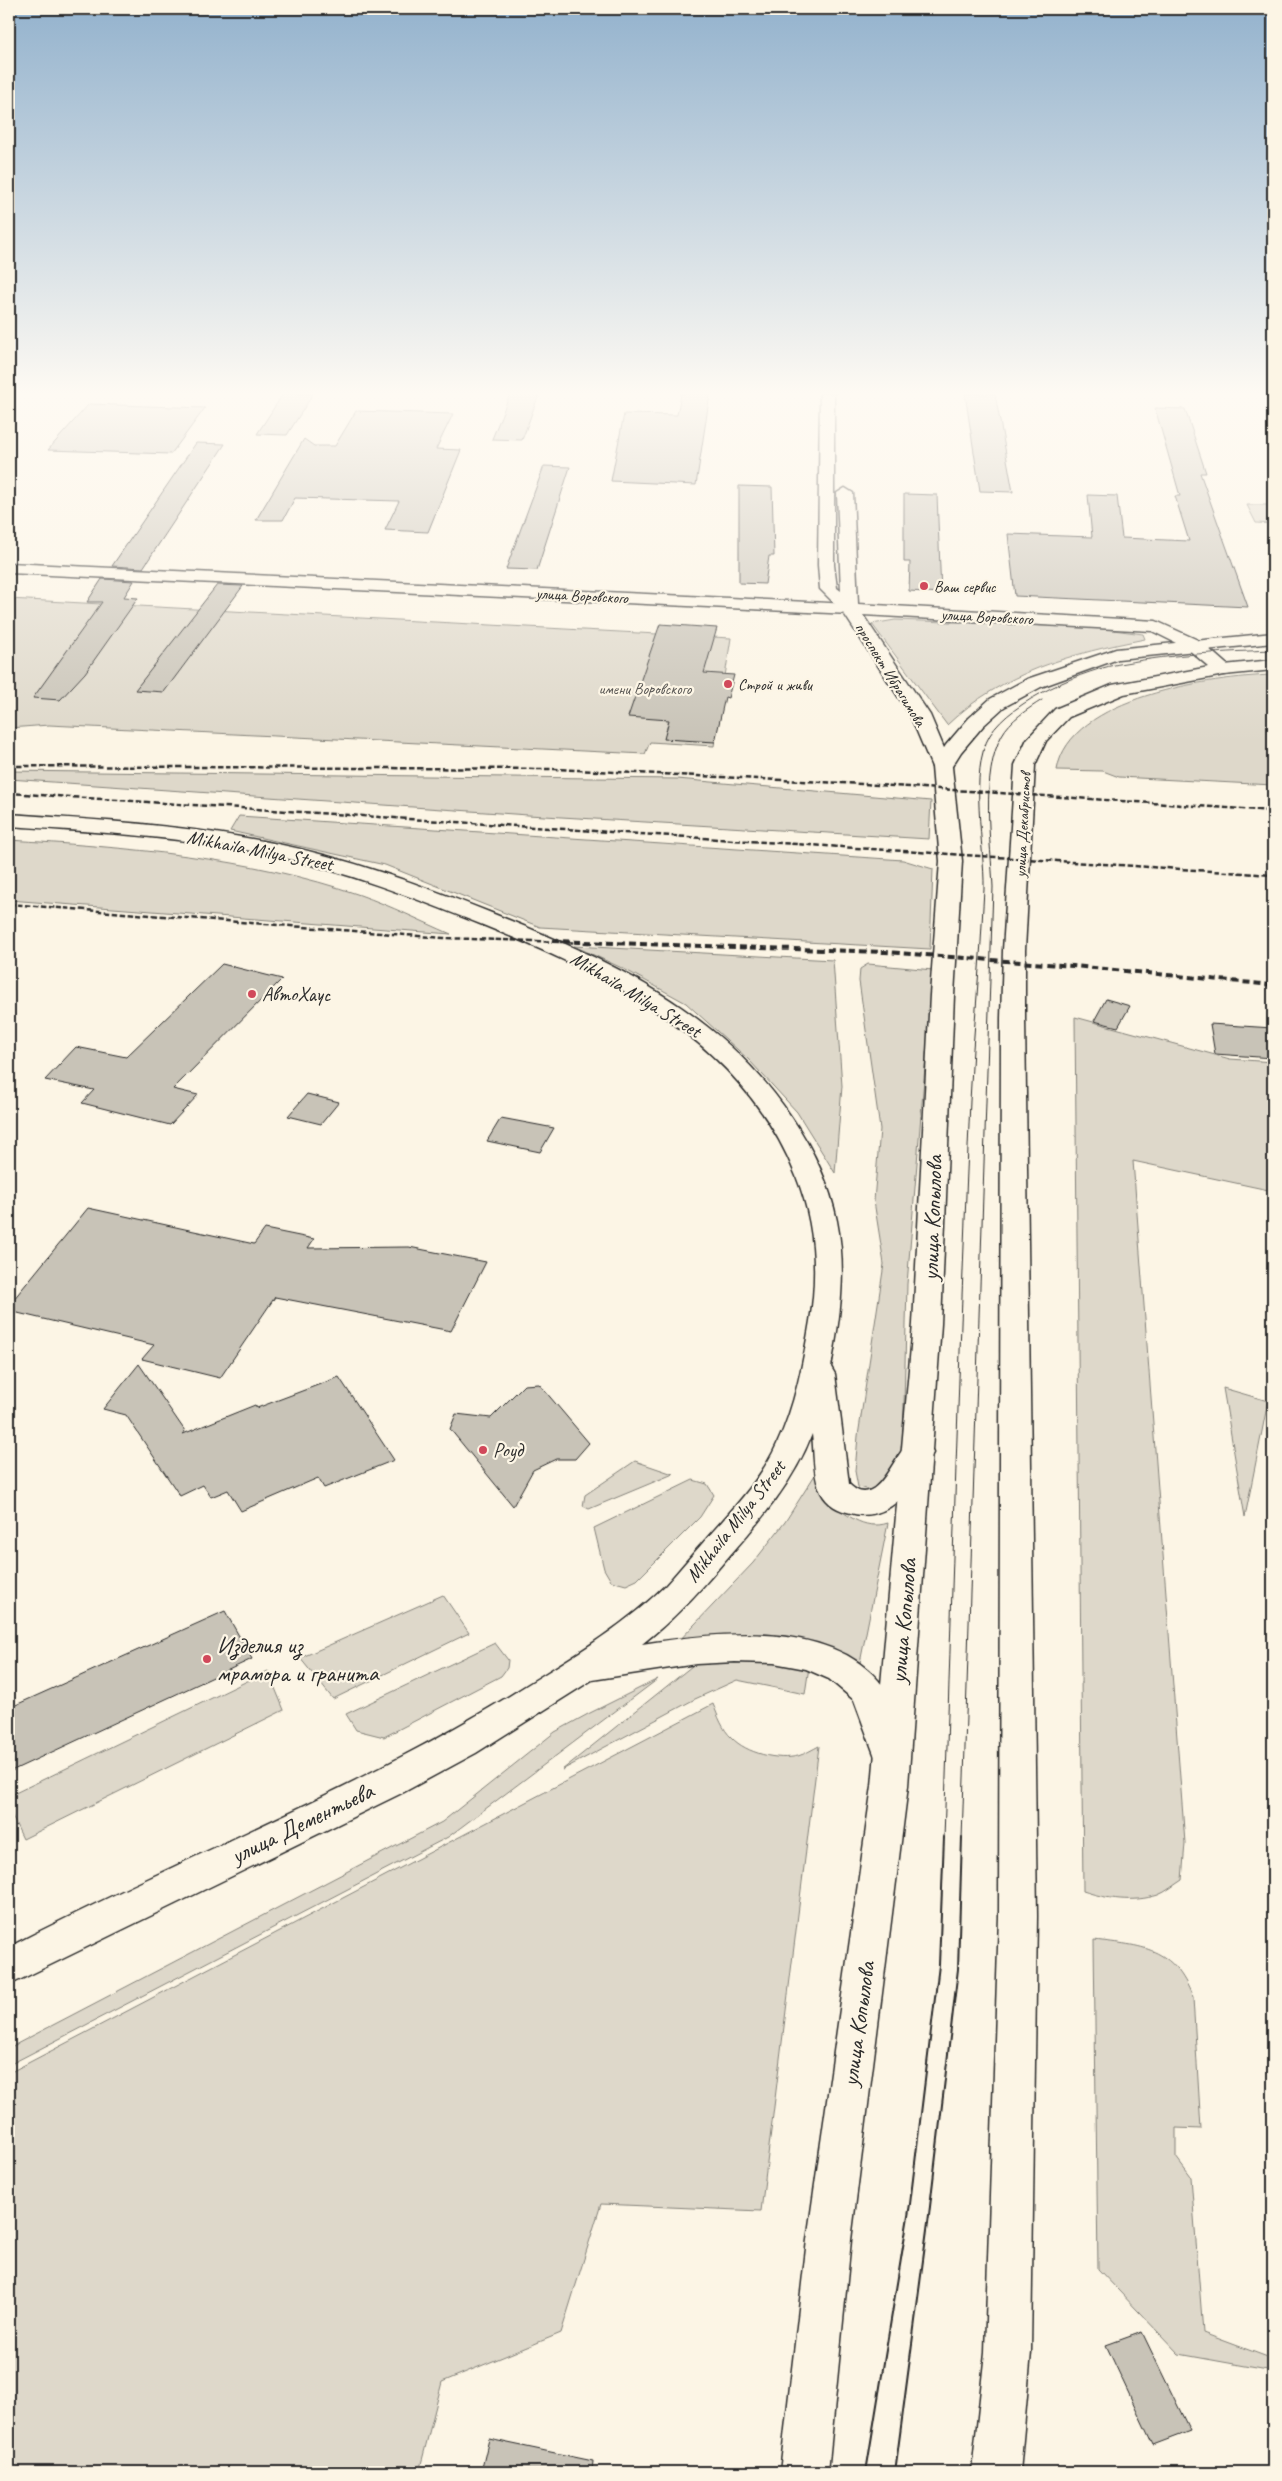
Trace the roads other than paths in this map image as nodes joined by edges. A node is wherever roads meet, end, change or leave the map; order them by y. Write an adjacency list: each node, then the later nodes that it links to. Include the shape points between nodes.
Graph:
1 (826, 510): 4 (main road, проспект Ибрагимова, via 829,589)
2 (846, 510): 4 (main road, проспект Ибрагимова)
3 (9, 568): 4 (main road, улица Воровского)
4 (850, 609): 5 (main road, улица Воровского); 10 (main road, проспект Ибрагимова, via 920,715)
5 (1156, 626): 6 (main road, улица Воровского); 7 (main road, улица Воровского)
6 (1273, 637): 7 (main road)
7 (1194, 645): 9 (main road, улица Воровского); 10 (main road, via 1116,654 1034,683 997,703 976,722)
8 (1273, 666): 9 (main road, улица Декабристов)
9 (1224, 670): 18 (main road, улица Декабристов, via 1119,689 1062,713 1037,739 1025,765 1012,1018 1018,1916 1008,2352)
10 (942, 767): 13 (main road, улица Копылова, via 951,861)
11 (9, 820): 12 (main road, Mikhaila Milya Street, via 201,837 273,849 351,868 422,892 539,940 654,1000 704,1033 749,1077 791,1132 812,1182 828,1250 828,1302)
12 (818, 1359): 13 (main road, via 834,1487 839,1494 862,1505 879,1501 890,1493); 14 (main road, Mikhaila Milya Street, via 805,1414 791,1448 766,1488 672,1600)
13 (918, 1453): 15 (main road, улица Копылова)
14 (587, 1666): 15 (main road, via 742,1646 820,1657 854,1676 868,1692); 16 (main road, улица Дементьева, via 447,1752)
15 (893, 1760): 17 (main road, улица Копылова, via 829,2240)
16 (9, 1967)
17 (804, 2472)
18 (996, 2472)

